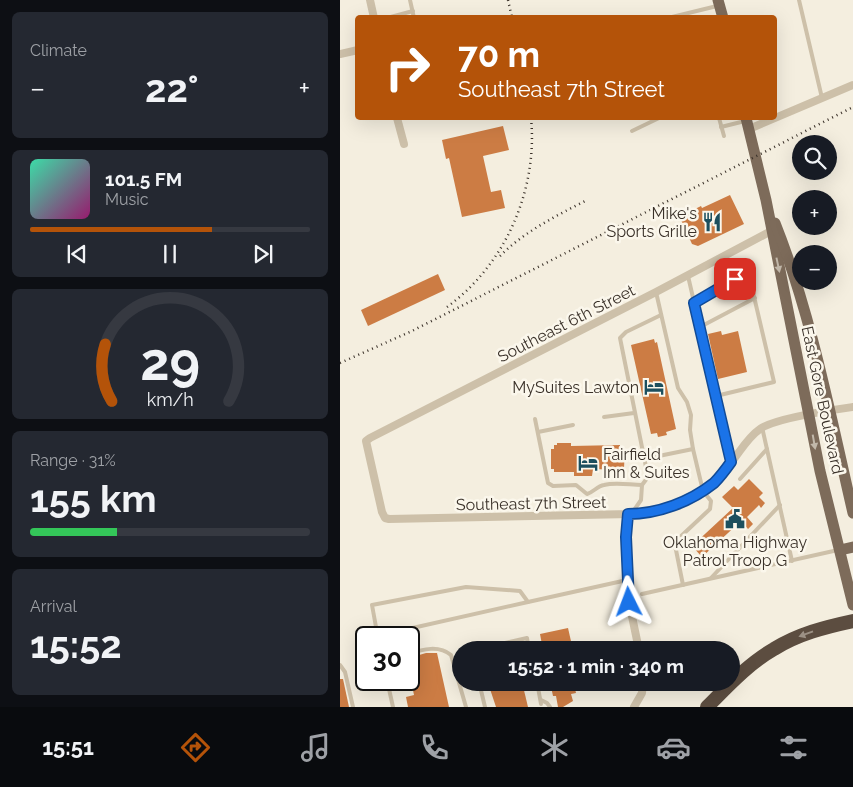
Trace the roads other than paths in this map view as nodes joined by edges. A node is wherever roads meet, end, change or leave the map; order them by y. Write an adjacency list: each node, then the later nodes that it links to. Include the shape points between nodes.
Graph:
1 (370, 0): 7 (street)
2 (410, 0): 5 (lane)
3 (799, 0): 15 (lane)
4 (719, 3): 6 (lane)
5 (412, 11): 8 (lane); 9 (lane)
6 (694, 11): 10 (lane); 11 (lane)
7 (373, 15)
8 (398, 15)
9 (413, 15)
10 (679, 15)
11 (695, 15)
12 (355, 51): 13 (street)
13 (340, 54)
14 (853, 85): 15 (street)
15 (822, 99): 16 (street)
16 (777, 113)
17 (398, 120): 24 (street)
18 (655, 120): 22 (lane)
19 (719, 120): 21 (lane)
20 (747, 123): 21 (lane); 25 (main road, East Gore Boulevard)
21 (721, 127): 23 (lane)
22 (632, 131)
23 (724, 136)
24 (404, 144)
25 (774, 230): 26 (street, Southeast 6th Street); 34 (main road, East Gore Boulevard, via 788,256); 36 (main road, East Gore Boulevard, one-way to 36)
26 (688, 276): 27 (street, Southeast 6th Street); 29 (lane)
27 (656, 292): 30 (lane); 50 (street, Southeast 6th Street, via 366,441)
28 (754, 298): 29 (lane, via 748,272); 31 (lane); 32 (lane, via 774,382)
29 (694, 303): 31 (lane)
30 (661, 315): 35 (lane, via 620,338); 42 (lane, via 678,388 692,415)
31 (700, 326): 32 (lane)
32 (716, 396): 45 (lane)
33 (853, 407): 34 (street)
34 (829, 411): 36 (street); 51 (main road, East Gore Boulevard)
35 (634, 413): 37 (lane); 44 (lane)
36 (810, 416): 40 (street); 54 (main road, East Gore Boulevard, one-way to 54)
37 (604, 417)
38 (535, 420): 41 (lane)
39 (573, 425): 41 (lane)
40 (762, 427): 43 (lane); 45 (street, Southeast 7th Street)
41 (538, 432): 47 (lane, via 548,483 553,486 576,485 587,494 606,484)
42 (692, 449): 44 (lane); 48 (lane)
43 (767, 449): 46 (lane); 49 (lane)
44 (644, 459): 47 (lane, via 648,477)
45 (731, 462): 48 (street, Southeast 7th Street)
46 (740, 479)
47 (642, 485): 52 (lane, via 641,500)
48 (703, 491): 52 (street, Southeast 7th Street, via 662,510); 58 (lane, via 710,501 710,509 675,545)
49 (780, 505): 55 (lane); 56 (lane)
50 (382, 512): 52 (street, Southeast 7th Street, via 389,520)
51 (853, 513)
52 (629, 514): 57 (street, via 626,537)
53 (853, 547): 54 (main road)
54 (840, 550): 55 (lane); 61 (main road, East Gore Boulevard)
55 (792, 561): 56 (lane)
56 (710, 579): 58 (lane)
57 (628, 580): 60 (lane); 67 (street)
58 (683, 585): 59 (lane)
59 (642, 594)
60 (528, 602): 63 (lane, via 520,590 466,587 372,606); 64 (lane)
61 (853, 605)
62 (853, 621): 80 (highway, one-way to 80, via 804,634 774,649 744,671)
63 (376, 626)
64 (420, 627)
65 (513, 641): 66 (lane, via 526,638)
66 (527, 641)
67 (637, 641)
68 (420, 652): 76 (lane, via 438,648 451,655)
69 (340, 666): 74 (lane, via 345,672)
70 (389, 691): 75 (lane)
71 (481, 691): 77 (lane)
72 (539, 691): 78 (lane, via 541,702)
73 (642, 691): 79 (street)
74 (353, 707)
75 (394, 707)
76 (466, 707)
77 (485, 707)
78 (550, 707)
79 (634, 707)
80 (707, 707)

